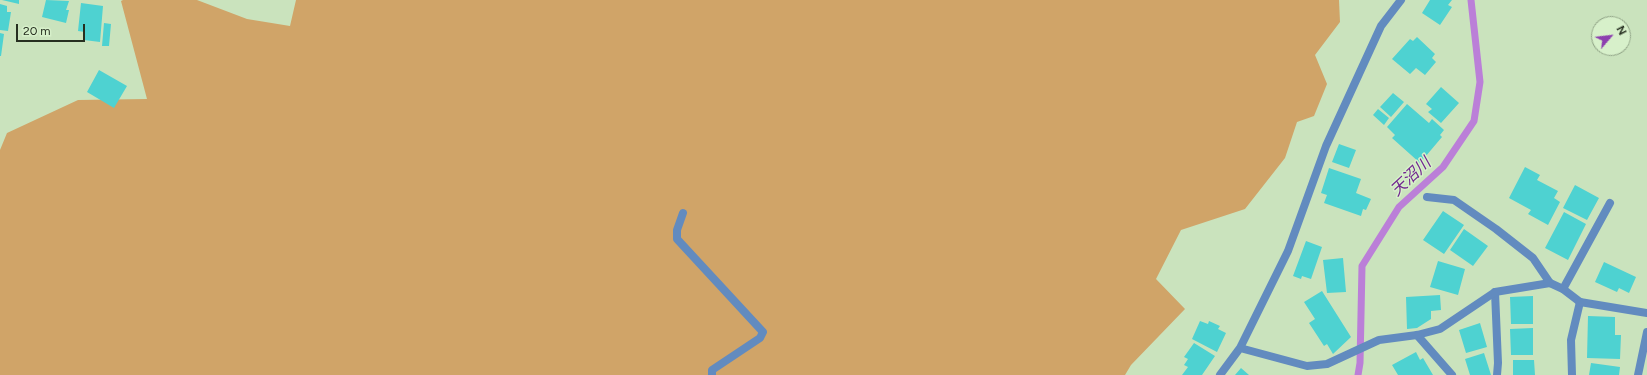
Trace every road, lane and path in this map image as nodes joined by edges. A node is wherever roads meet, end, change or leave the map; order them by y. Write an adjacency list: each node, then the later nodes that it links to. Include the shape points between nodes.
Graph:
1 (1401, 0): 12 (street, via 1381,26 1326,146 1288,251)
2 (1427, 197): 5 (street, via 1454,200 1496,229 1533,258)
3 (1610, 203): 6 (street)
4 (683, 213): 13 (street, via 677,230 677,239 763,332 760,338 712,370)
5 (1550, 283): 6 (street); 7 (street)
6 (1563, 289): 8 (street)
7 (1495, 292): 11 (street, via 1440,329); 16 (street)
8 (1580, 302): 9 (street); 17 (street, via 1571,340)
9 (1647, 313)
10 (1647, 332): 18 (street)
11 (1417, 335): 12 (street, via 1379,340 1327,364 1307,366); 15 (street)
12 (1240, 348): 14 (street)
13 (712, 375)
14 (1220, 375)
15 (1452, 375)
16 (1497, 375)
17 (1572, 375)
18 (1638, 375)

